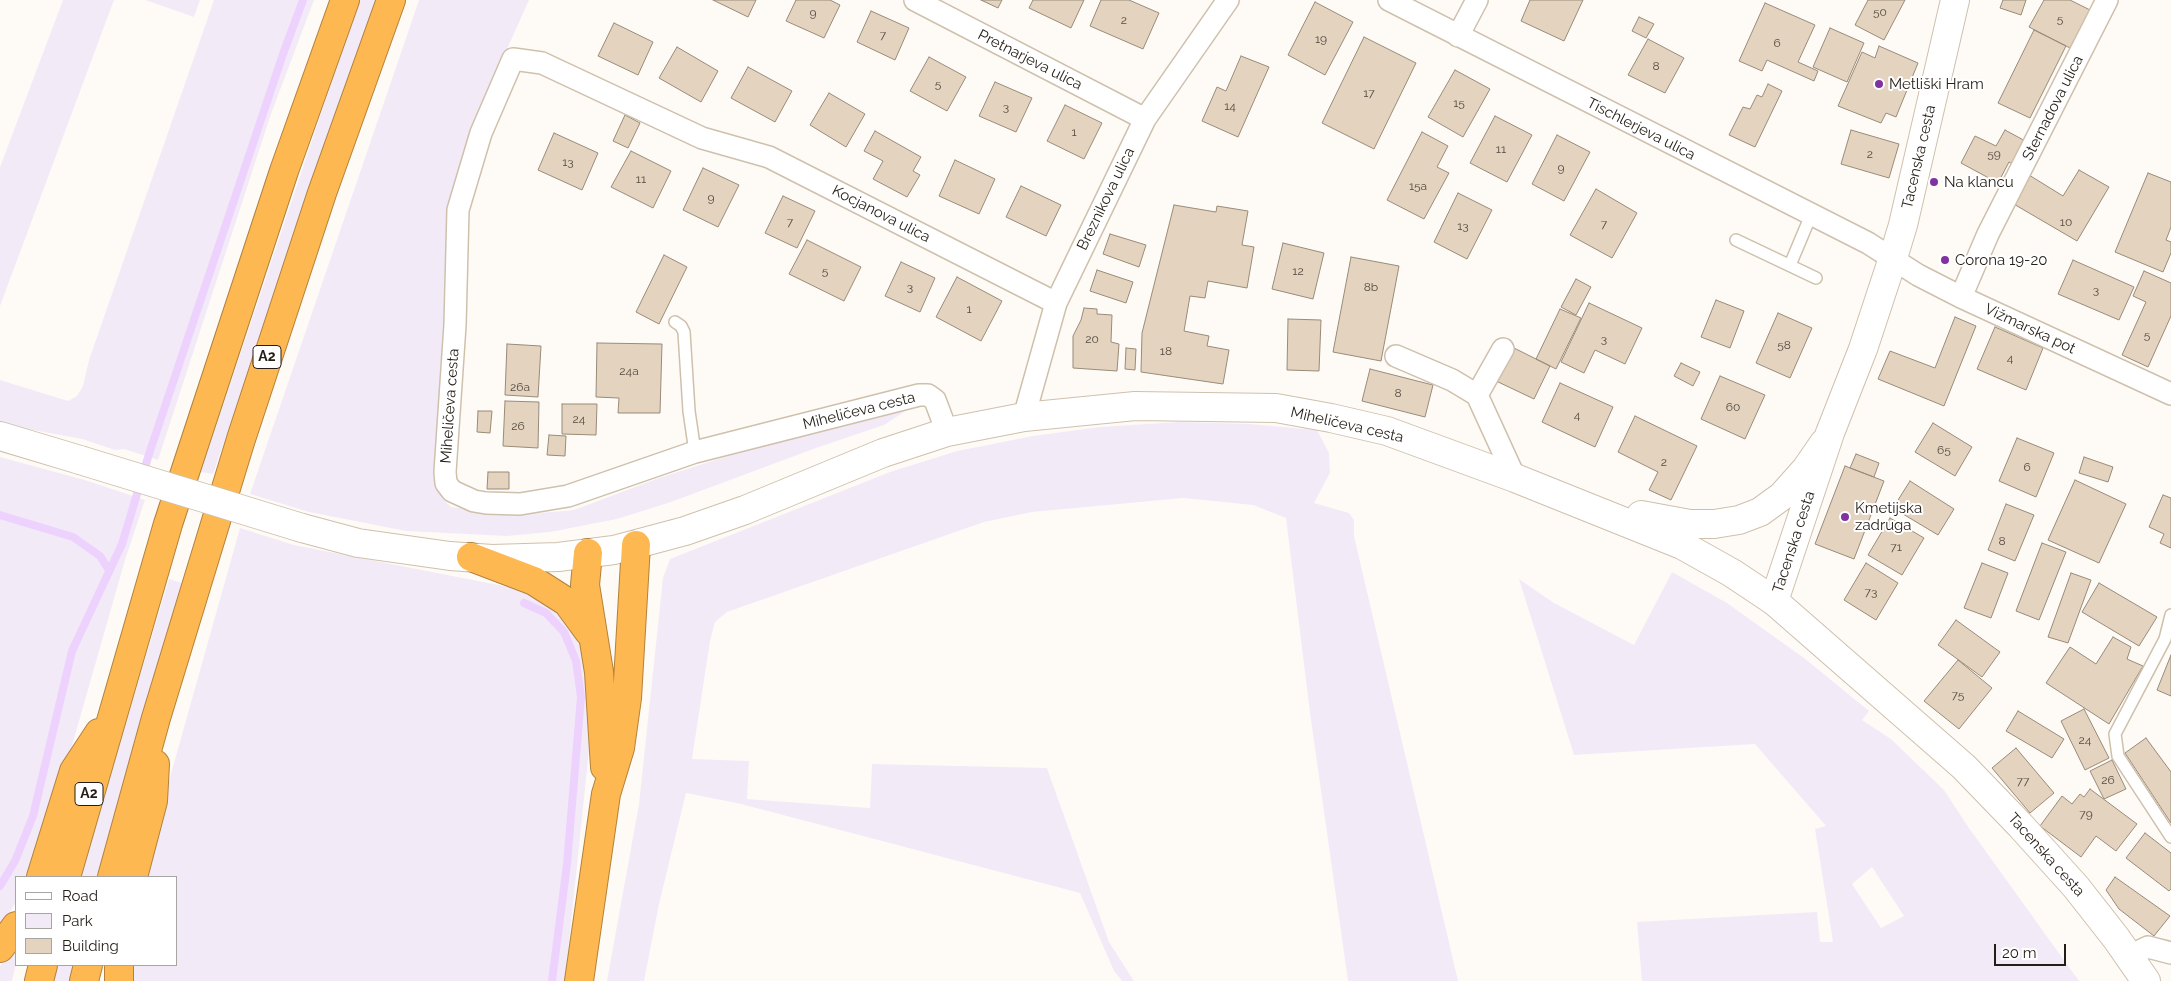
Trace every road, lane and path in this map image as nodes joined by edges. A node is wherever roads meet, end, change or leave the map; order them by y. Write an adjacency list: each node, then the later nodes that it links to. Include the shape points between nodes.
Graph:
1 (345, 0): 37 (highway, A2, via 222,358 168,524)
2 (391, 0): 38 (highway, A2, via 280,315)
3 (915, 0): 10 (street, Pretnarjeva ulica)
4 (1228, 0): 10 (street, Breznikova ulica)
5 (1389, 0): 9 (street, Tischlerjeva ulica)
6 (1477, 0): 9 (street)
7 (1955, 0): 14 (street, Tacenska cesta, via 1906,215)
8 (2107, 0): 17 (street, Sternadova ulica, via 1988,234)
9 (1458, 36): 12 (street, Tischlerjeva ulica)
10 (1145, 119): 18 (street, Breznikova ulica)
11 (702, 138): 18 (street, Kocjanova ulica, via 769,157); 28 (street, Miheličeva cesta, via 542,63 514,59 481,133 458,210 446,483 474,502 520,504 568,496)
12 (1812, 215): 14 (street, Tischlerjeva ulica); 15 (lane)
13 (1736, 240): 15 (lane)
14 (1893, 258): 17 (street, Vižmarska pot); 26 (street, Tacenska cesta, via 1863,349)
15 (1790, 265): 16 (lane)
16 (1816, 278)
17 (1961, 298): 22 (street, Vižmarska pot)
18 (1056, 303): 24 (street, Breznikova ulica)
19 (675, 322): 28 (lane, via 684,332)
20 (1503, 349): 23 (street)
21 (1396, 356): 23 (street, via 1452,380)
22 (2171, 394)
23 (1477, 395): 29 (street)
24 (1024, 417): 25 (street, Miheličeva cesta); 29 (street, Miheličeva cesta, via 1135,406 1276,408 1388,431)
25 (947, 432): 28 (street, Miheličeva cesta, via 935,400 928,395 919,395); 31 (street, Miheličeva cesta, via 883,453 744,510)
26 (1830, 433): 30 (street, via 1806,469 1782,496 1760,512 1739,520 1690,524); 34 (street, Tacenska cesta)
27 (0, 436): 33 (street, Miheličeva cesta, bridge, via 302,528 380,547)
28 (695, 452)
29 (1515, 478): 30 (street, Miheličeva cesta)
30 (1565, 499): 34 (street, Miheličeva cesta, via 1682,545)
31 (636, 544): 32 (street, Miheličeva cesta); 39 (highway, via 627,698 620,748)
32 (588, 553): 33 (street, Miheličeva cesta, via 558,557); 36 (highway, via 585,585)
33 (471, 557): 36 (highway, via 534,581 567,602)
34 (1774, 601): 48 (street, Tacenska cesta, via 1964,767 2076,888)
35 (2171, 615): 40 (lane, via 2165,639 2115,734 2118,756)
36 (593, 637): 39 (highway, via 601,700)
37 (113, 711): 41 (highway, via 74,771); 42 (highway, A2)
38 (156, 718): 43 (highway, A2); 44 (highway, via 153,801)
39 (606, 794): 55 (highway)
40 (2171, 837)
41 (41, 876)
42 (66, 876)
43 (112, 876)
44 (133, 876)
45 (15, 927): 46 (highway)
46 (0, 948)
47 (2170, 950): 48 (street, via 2148,947)
48 (2129, 956): 56 (street, Tacenska cesta)
49 (43, 966): 52 (highway)
50 (88, 966): 53 (highway)
51 (119, 966): 54 (highway)
52 (39, 981)
53 (84, 981)
54 (120, 981)
55 (579, 981)
56 (2146, 981)

